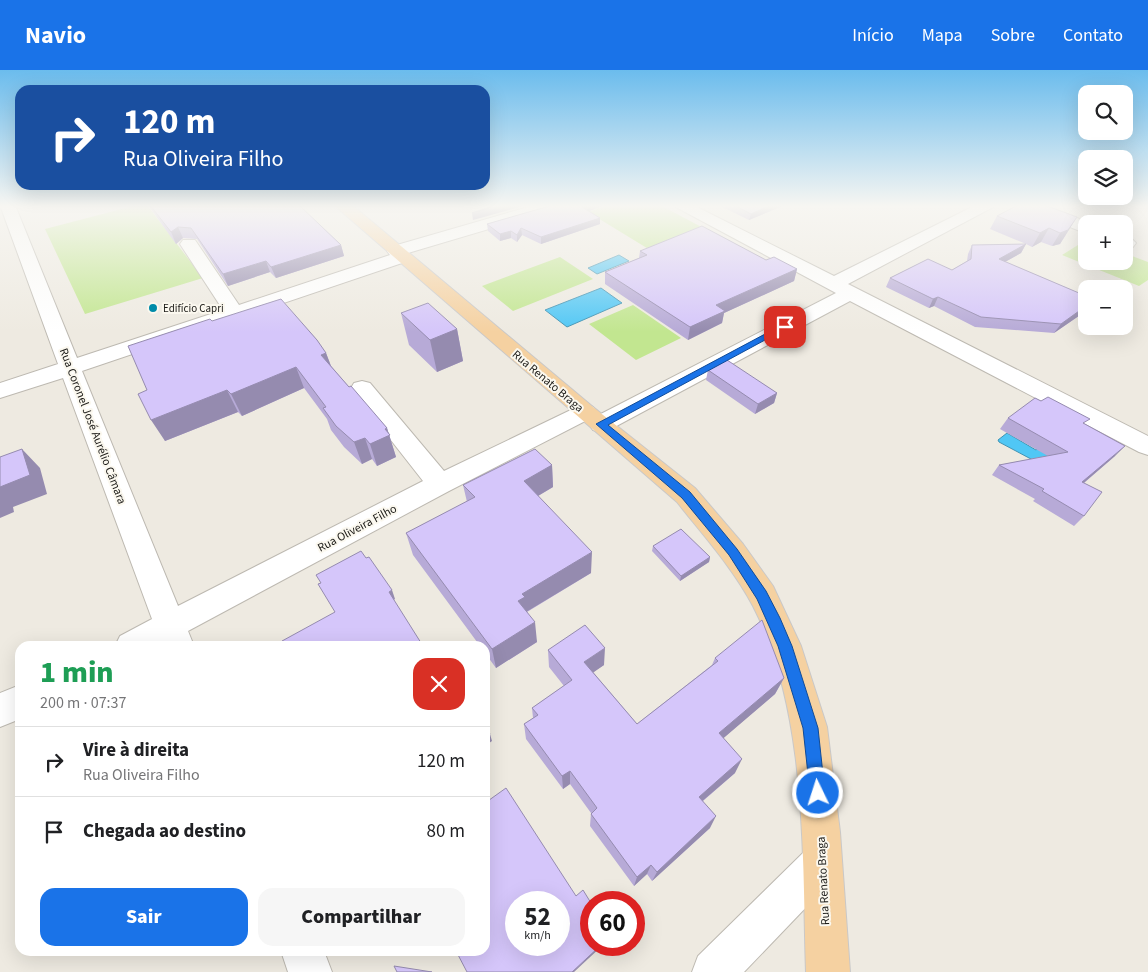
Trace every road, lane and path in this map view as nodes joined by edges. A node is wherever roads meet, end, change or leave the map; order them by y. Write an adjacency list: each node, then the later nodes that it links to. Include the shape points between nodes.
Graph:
1 (23, 247): 10 (street, Rua Coronel José Aurélio Câmara)
2 (192, 247): 9 (street)
3 (391, 247): 7 (main road, Rua Renato Braga)
4 (421, 247): 7 (street)
5 (764, 247): 8 (street)
6 (914, 247): 8 (street, Rua Oliveira Filho)
7 (399, 254): 9 (street); 13 (main road, Rua Renato Braga)
8 (843, 287): 13 (street, Rua Oliveira Filho); 14 (street)
9 (234, 312): 10 (street)
10 (70, 368): 12 (street); 16 (street, Rua Coronel José Aurélio Câmara)
11 (362, 388): 15 (street)
12 (0, 391)
13 (593, 418): 15 (street, Rua Oliveira Filho); 20 (main road, Rua Renato Braga, via 686,495 733,552 774,618 810,728)
14 (1148, 446)
15 (440, 484): 16 (street, Rua Oliveira Filho)
16 (174, 637): 17 (street, Rua Oliveira Filho)
17 (155, 641)
18 (15, 704): 19 (street)
19 (0, 711)
20 (822, 862): 23 (street); 24 (main road, Rua Renato Braga)
21 (304, 956): 22 (street)
22 (310, 972)
23 (714, 972)
24 (828, 972)

